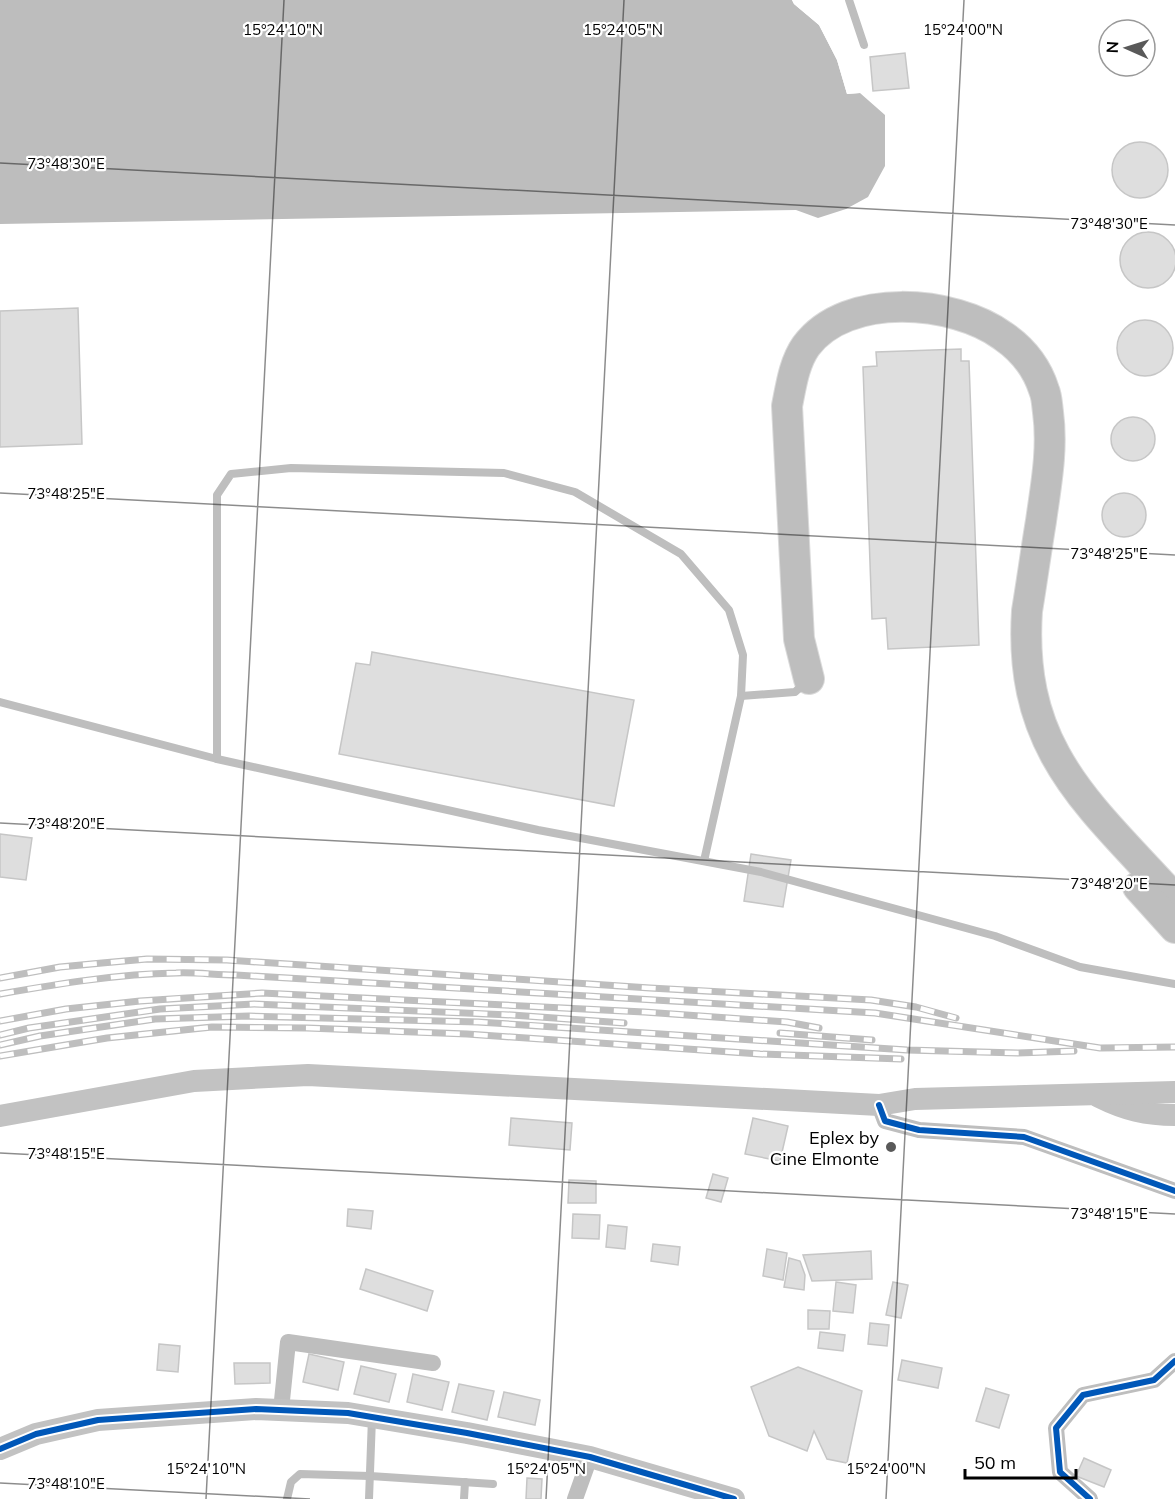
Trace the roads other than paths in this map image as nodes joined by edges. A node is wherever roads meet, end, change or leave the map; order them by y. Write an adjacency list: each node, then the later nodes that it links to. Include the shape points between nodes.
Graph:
1 (849, 0): 2 (lane)
2 (864, 45)
3 (1026, 550): 4 (highway, via 1030,429 1025,396 1013,371 992,352 966,338 928,329 886,326 849,336 825,354 809,381 802,406 814,637); 9 (highway, via 1026,656 1033,701 1046,740 1078,793); 10 (highway, via 1007,609 1006,658 1014,706 1028,748 1063,805)
4 (808, 679): 5 (lane, via 795,692)
5 (741, 696): 7 (lane, via 743,655 729,610 681,554 574,492 504,473 291,468 231,474 218,495); 8 (lane)
6 (0, 702): 7 (lane)
7 (217, 759): 8 (lane, via 538,830)
8 (704, 861): 11 (lane, via 761,872 995,936 1080,967)
9 (1175, 898)
10 (1175, 928)
11 (1175, 984)
12 (1175, 1092): 13 (main road)
13 (1092, 1093): 14 (main road, via 915,1099); 15 (main road, via 1149,1115)
14 (879, 1105): 16 (main road, via 308,1075 194,1081); 17 (street, via 885,1121 893,1124 919,1130 1024,1137)
15 (1175, 1115)
16 (0, 1116)
17 (1175, 1191)
18 (1175, 1361): 32 (street, via 1154,1380 1083,1395 1056,1428 1060,1472)
19 (433, 1363): 20 (street, via 288,1342)
20 (281, 1410): 21 (main road); 22 (main road, via 98,1420 36,1434)
21 (372, 1417): 23 (main road); 24 (lane)
22 (0, 1449)
23 (590, 1457): 30 (street); 31 (main road, via 687,1489)
24 (370, 1476): 25 (lane); 27 (lane, via 300,1474 291,1482); 28 (lane)
25 (465, 1482): 26 (lane); 29 (lane)
26 (493, 1484)
27 (287, 1499)
28 (369, 1499)
29 (464, 1499)
30 (575, 1499)
31 (734, 1499)
32 (1090, 1499)

